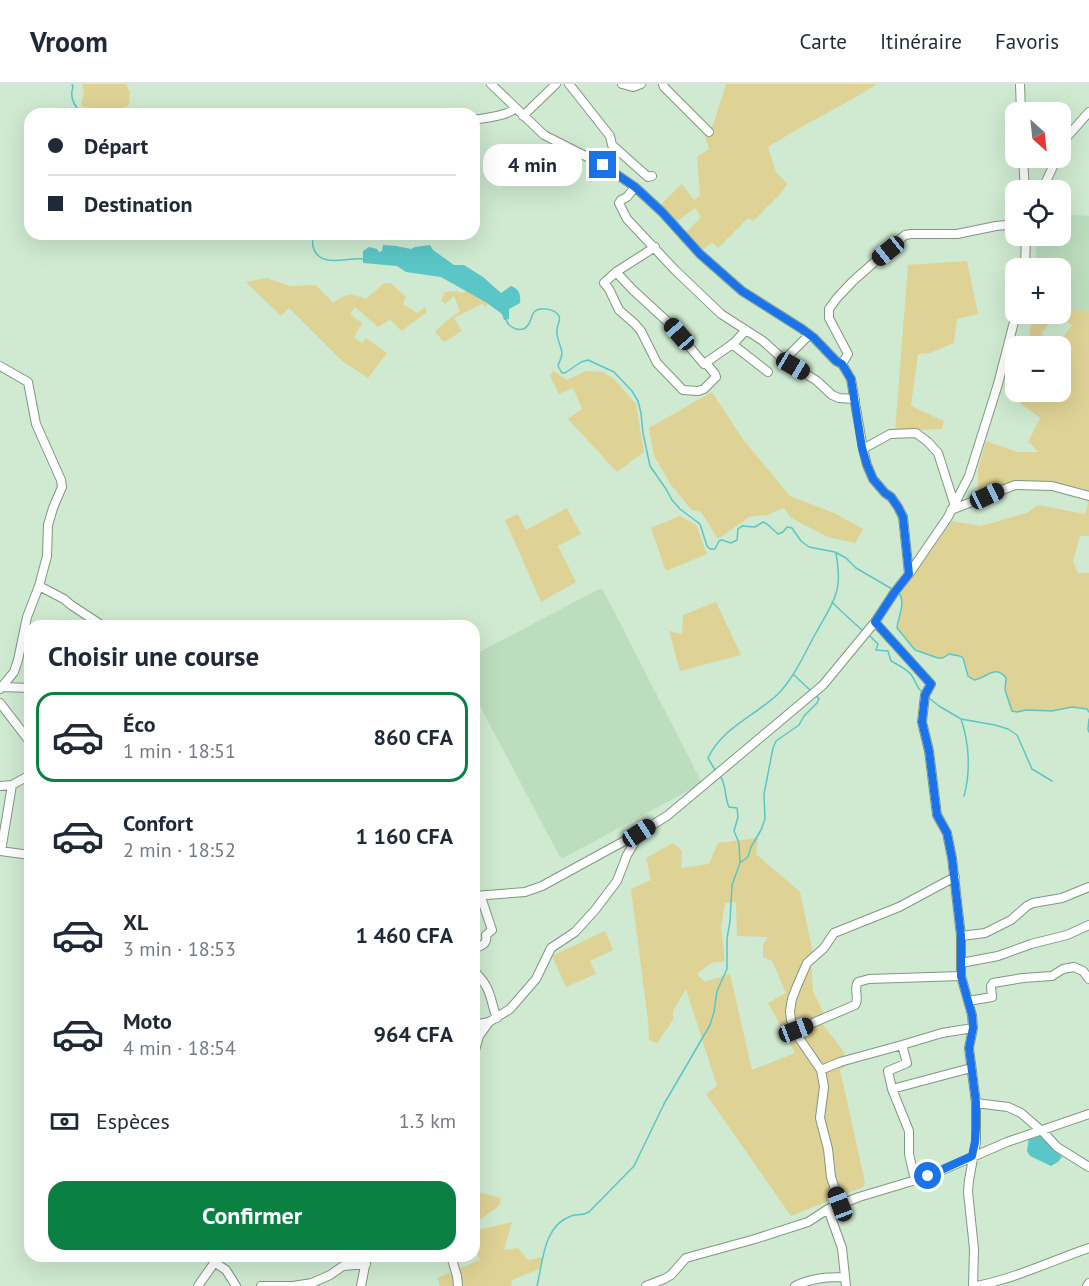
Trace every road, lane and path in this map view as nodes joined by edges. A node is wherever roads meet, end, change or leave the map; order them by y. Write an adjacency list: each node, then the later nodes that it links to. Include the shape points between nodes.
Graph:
1 (491, 84): 9 (street)
2 (556, 84): 11 (street)
3 (568, 84): 15 (street, via 610,136 612,145 648,177)
4 (622, 84): 5 (street)
5 (641, 84)
6 (663, 84): 13 (street)
7 (1020, 84): 8 (street)
8 (1021, 102)
9 (516, 108): 11 (street); 12 (street)
10 (1089, 112): 14 (street)
11 (523, 116): 16 (street, via 544,135 603,165)
12 (480, 119)
13 (709, 132)
14 (1071, 132)
15 (652, 176)
16 (635, 187): 18 (street, via 619,203 627,219); 22 (street, via 742,291)
17 (1005, 226): 26 (street, via 957,234 905,235 853,281 829,309 829,318 848,354)
18 (655, 248): 19 (street); 21 (street, via 721,314)
19 (616, 272): 25 (street); 25 (street, via 604,284 619,310 641,331 657,363 683,390 699,392 716,377)
20 (1013, 324): 32 (street, via 969,476)
21 (746, 330): 23 (street); 24 (street)
22 (809, 335): 24 (street); 26 (street)
23 (732, 344): 25 (street); 28 (street)
24 (784, 360): 29 (street, via 832,395)
25 (706, 363)
26 (842, 364): 29 (street, via 851,379)
27 (0, 366): 34 (street, via 28,382 36,424 61,480 48,525 47,556)
28 (768, 372)
29 (855, 399): 30 (street)
30 (862, 448): 32 (street, via 890,434 916,434 938,453); 33 (street, via 873,479 903,517)
31 (1089, 496): 32 (street, via 1052,486 1015,485)
32 (952, 506): 33 (street)
33 (909, 574): 37 (street)
34 (39, 586): 35 (street); 36 (street)
35 (26, 620)
36 (95, 620)
37 (875, 622): 46 (street, via 824,685 667,816); 49 (street, via 931,684 925,695 922,722 937,815 947,833)
38 (24, 629): 39 (street, via 14,672)
39 (2, 688): 40 (street)
40 (24, 688)
41 (0, 703): 42 (street)
42 (24, 734)
43 (24, 779): 44 (street)
44 (12, 785): 45 (street); 47 (street)
45 (0, 786)
46 (639, 833): 51 (street, via 542,886 525,892); 61 (street, via 617,881 595,910 575,933 551,948 536,979)
47 (0, 851): 48 (street)
48 (24, 854)
49 (955, 877): 54 (street); 65 (street, via 899,907 834,933 807,963 796,986 790,1011)
50 (1089, 887): 54 (street, via 1062,898 1033,903 985,933)
51 (480, 897)
52 (480, 904): 55 (street, via 492,930)
53 (1089, 925): 56 (street, via 1007,953)
54 (961, 936): 56 (street)
55 (480, 945)
56 (961, 963): 57 (street)
57 (961, 976): 60 (street); 65 (street, via 858,982 855,1005)
58 (480, 978): 61 (street)
59 (1089, 979): 60 (street, via 1080,969 1068,968 1052,976 993,983 992,997)
60 (968, 1001): 64 (street)
61 (497, 1018): 62 (street)
62 (489, 1022): 63 (street); 66 (street)
63 (480, 1024)
64 (973, 1028): 67 (street); 68 (street)
65 (796, 1030): 69 (street)
66 (480, 1035)
67 (902, 1045): 69 (street); 70 (street, via 907,1063 888,1070)
68 (971, 1068): 70 (street); 71 (street)
69 (821, 1070): 77 (street, via 824,1087 820,1118)
70 (892, 1089): 76 (street, via 909,1131)
71 (976, 1103): 73 (street, via 1008,1107); 74 (street)
72 (1089, 1114): 73 (street)
73 (1041, 1130): 74 (street); 75 (street, via 1062,1151)
74 (972, 1156): 76 (street); 94 (street, via 969,1192)
75 (1089, 1167)
76 (915, 1180): 77 (street)
77 (840, 1204): 78 (street)
78 (828, 1209): 85 (street, via 842,1248); 91 (street, via 808,1222 686,1258 664,1280)
79 (1089, 1248): 94 (street, via 1000,1281)
80 (214, 1262): 86 (street)
81 (218, 1262): 87 (street)
82 (358, 1262): 88 (street, via 312,1283)
83 (366, 1262): 89 (street)
84 (453, 1262): 90 (street)
85 (845, 1277): 92 (street, via 819,1278); 93 (street)
86 (198, 1286)
87 (236, 1286)
88 (261, 1286)
89 (361, 1286)
90 (458, 1286)
91 (646, 1286)
92 (795, 1286)
93 (846, 1286)
94 (975, 1286)

